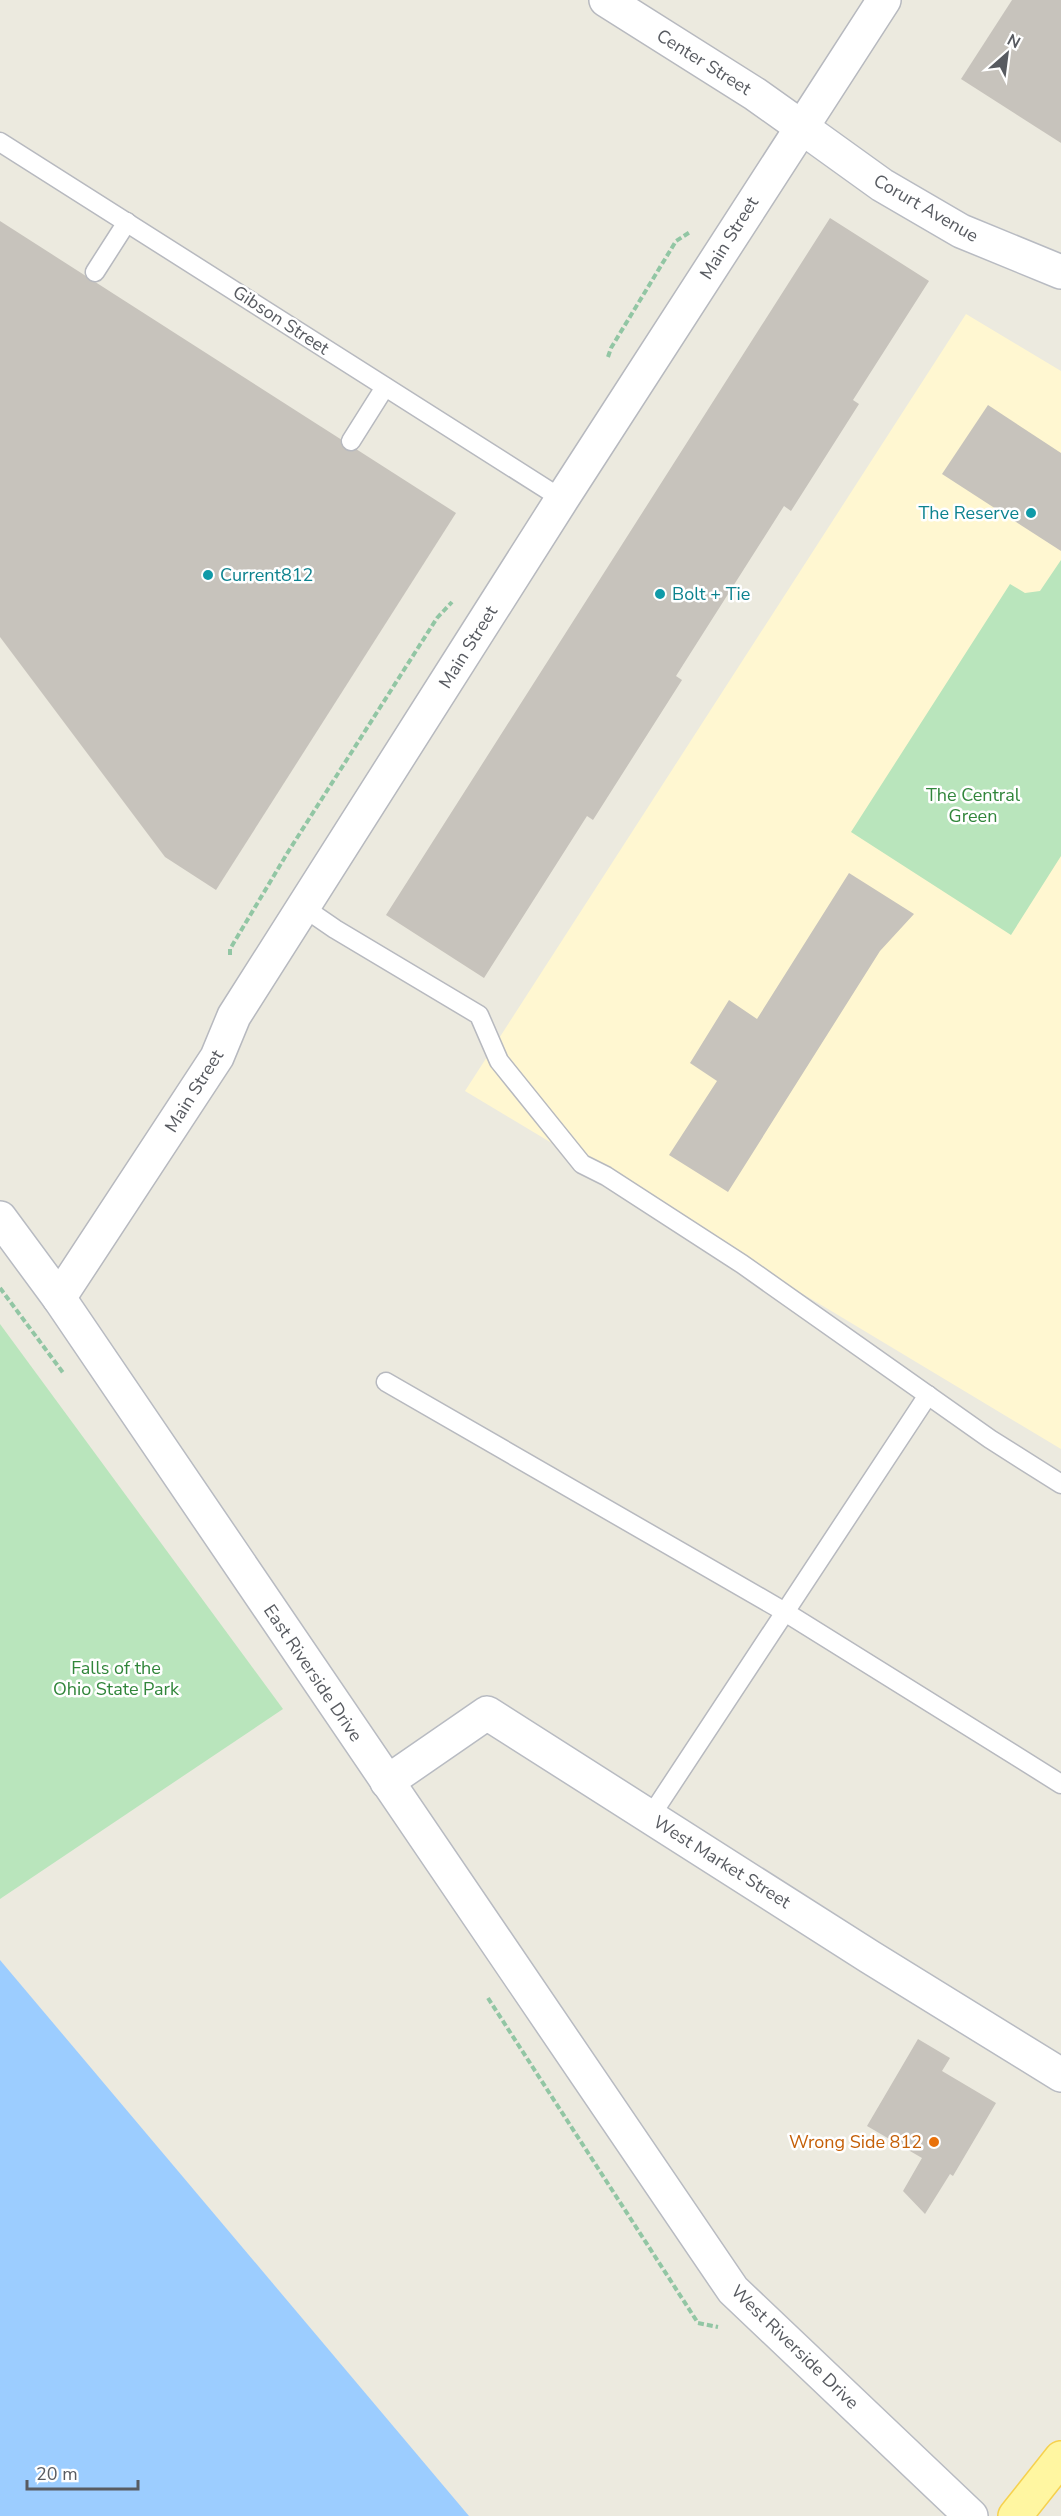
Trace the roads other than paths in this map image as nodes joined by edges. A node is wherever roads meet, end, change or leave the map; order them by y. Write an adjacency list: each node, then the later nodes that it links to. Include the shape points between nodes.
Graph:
1 (606, 0): 3 (street, Center Street)
2 (884, 0): 3 (street, Main Street)
3 (800, 126): 7 (street, Corurt Avenue, via 882,185 961,231); 10 (street, Main Street)
4 (0, 142): 5 (lane, Gibson Street)
5 (127, 222): 6 (lane); 8 (lane, Gibson Street)
6 (95, 272)
7 (1061, 272)
8 (385, 387): 9 (lane); 10 (lane, Gibson Street)
9 (351, 441)
10 (562, 499): 11 (street, Main Street)
11 (303, 907): 13 (street, Main Street, via 234,1016 218,1057); 15 (lane, via 479,1015 499,1061 582,1164 742,1264)
12 (0, 1218): 13 (street, East Riverside Drive)
13 (59, 1298): 18 (street, East Riverside Drive)
14 (386, 1382): 17 (lane)
15 (928, 1395): 16 (lane); 17 (lane)
16 (1061, 1484)
17 (785, 1612): 19 (lane); 20 (lane)
18 (387, 1782): 20 (street, West Market Street, via 487,1713); 22 (street, East Riverside Drive)
19 (1061, 1784)
20 (650, 1817): 21 (street, West Market Street)
21 (1061, 2075)
22 (624, 2128): 24 (street, West Riverside Drive, via 734,2290)
23 (1061, 2458): 25 (main road)
24 (971, 2516)
25 (1015, 2516)

